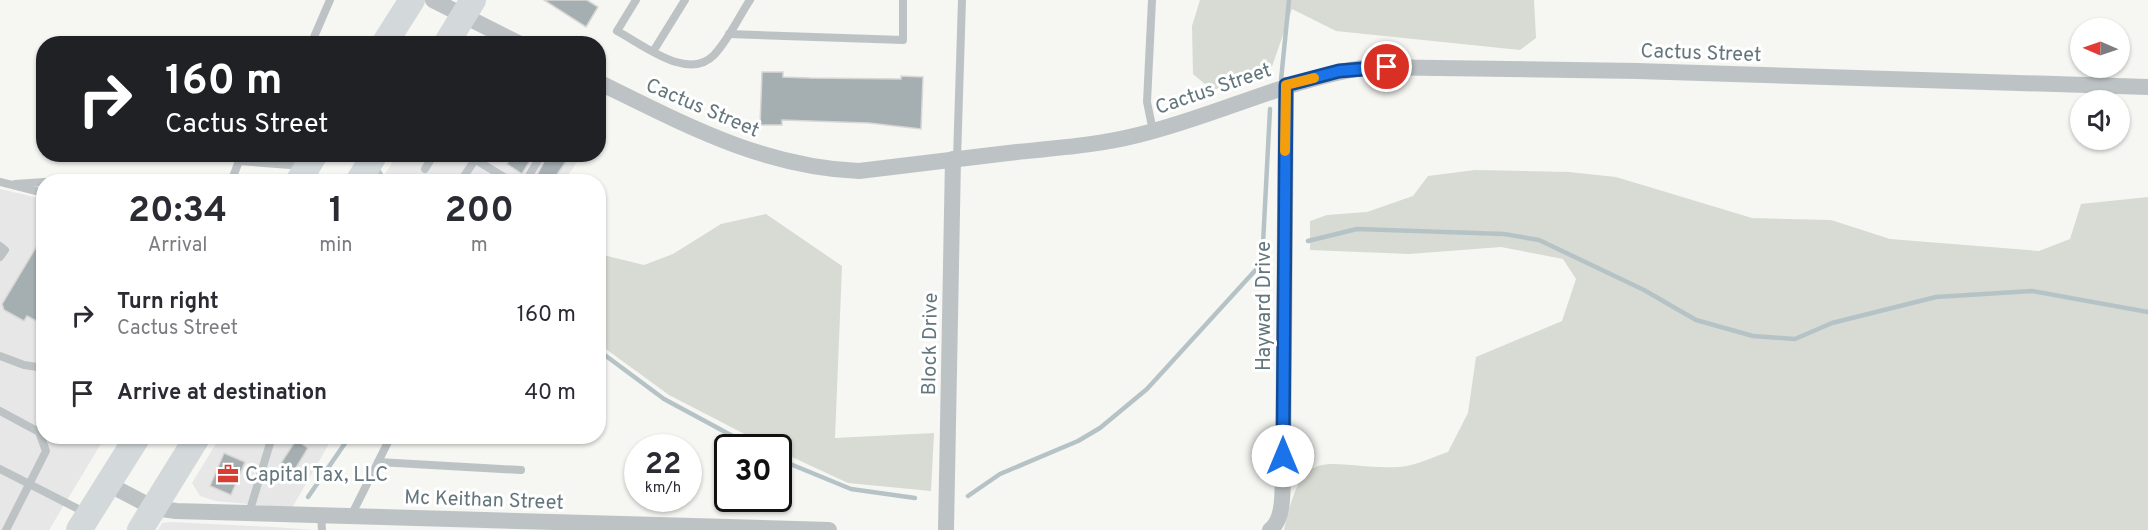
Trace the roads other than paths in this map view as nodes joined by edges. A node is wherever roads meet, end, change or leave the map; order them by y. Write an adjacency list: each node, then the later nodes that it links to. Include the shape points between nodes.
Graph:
1 (330, 0): 12 (lane)
2 (412, 0): 13 (main road)
3 (433, 0): 10 (street)
4 (636, 0): 16 (lane, via 617,31)
5 (685, 0): 16 (lane)
6 (750, 0): 11 (lane)
7 (903, 0): 11 (lane, via 903,40)
8 (962, 0): 21 (lane)
9 (1152, 0): 20 (lane, via 1147,102)
10 (468, 7): 14 (main road); 15 (street)
11 (729, 34): 16 (lane, via 713,56 700,64 688,65)
12 (314, 36)
13 (389, 36)
14 (451, 36)
15 (507, 36)
16 (654, 50)
17 (1286, 85): 19 (street, Cactus Street, via 1339,71 1424,66); 20 (street, Cactus Street); 54 (street, Hayward Drive, via 1283,479 1281,511)
18 (606, 86): 21 (street, Cactus Street, via 720,142 792,164 859,171)
19 (2148, 87)
20 (1153, 131): 21 (street, Cactus Street, via 1091,144)
21 (955, 159): 58 (street, Block Drive)
22 (270, 162): 25 (lane)
23 (430, 162): 26 (lane)
24 (484, 162): 27 (lane)
25 (307, 167)
26 (425, 170)
27 (501, 174)
28 (36, 182): 29 (lane)
29 (3, 183): 30 (lane)
30 (36, 191)
31 (0, 246): 32 (lane, via 5,249)
32 (0, 257)
33 (1, 354): 34 (lane)
34 (36, 365)
35 (0, 411): 36 (lane)
36 (36, 430)
37 (43, 444): 45 (lane, via 46,451)
38 (133, 444): 46 (main road)
39 (193, 444): 47 (main road)
40 (270, 444): 48 (lane)
41 (387, 444): 42 (lane)
42 (378, 462): 44 (lane); 49 (lane)
43 (0, 469): 45 (lane)
44 (521, 470)
45 (29, 484): 50 (lane); 55 (lane)
46 (108, 484): 47 (street, Mc Keithan Street); 50 (main road)
47 (154, 508): 48 (street, Mc Keithan Street); 56 (main road)
48 (249, 513): 51 (street, Mc Keithan Street)
49 (351, 516): 51 (street, Mc Keithan Street); 52 (street, Mc Keithan Street)
50 (84, 522)
51 (322, 522)
52 (561, 526): 53 (street, Mc Keithan Street)
53 (704, 528): 57 (street, Mc Keithan Street)
54 (1272, 528)
55 (6, 530)
56 (140, 530)
57 (829, 530)
58 (946, 530)

